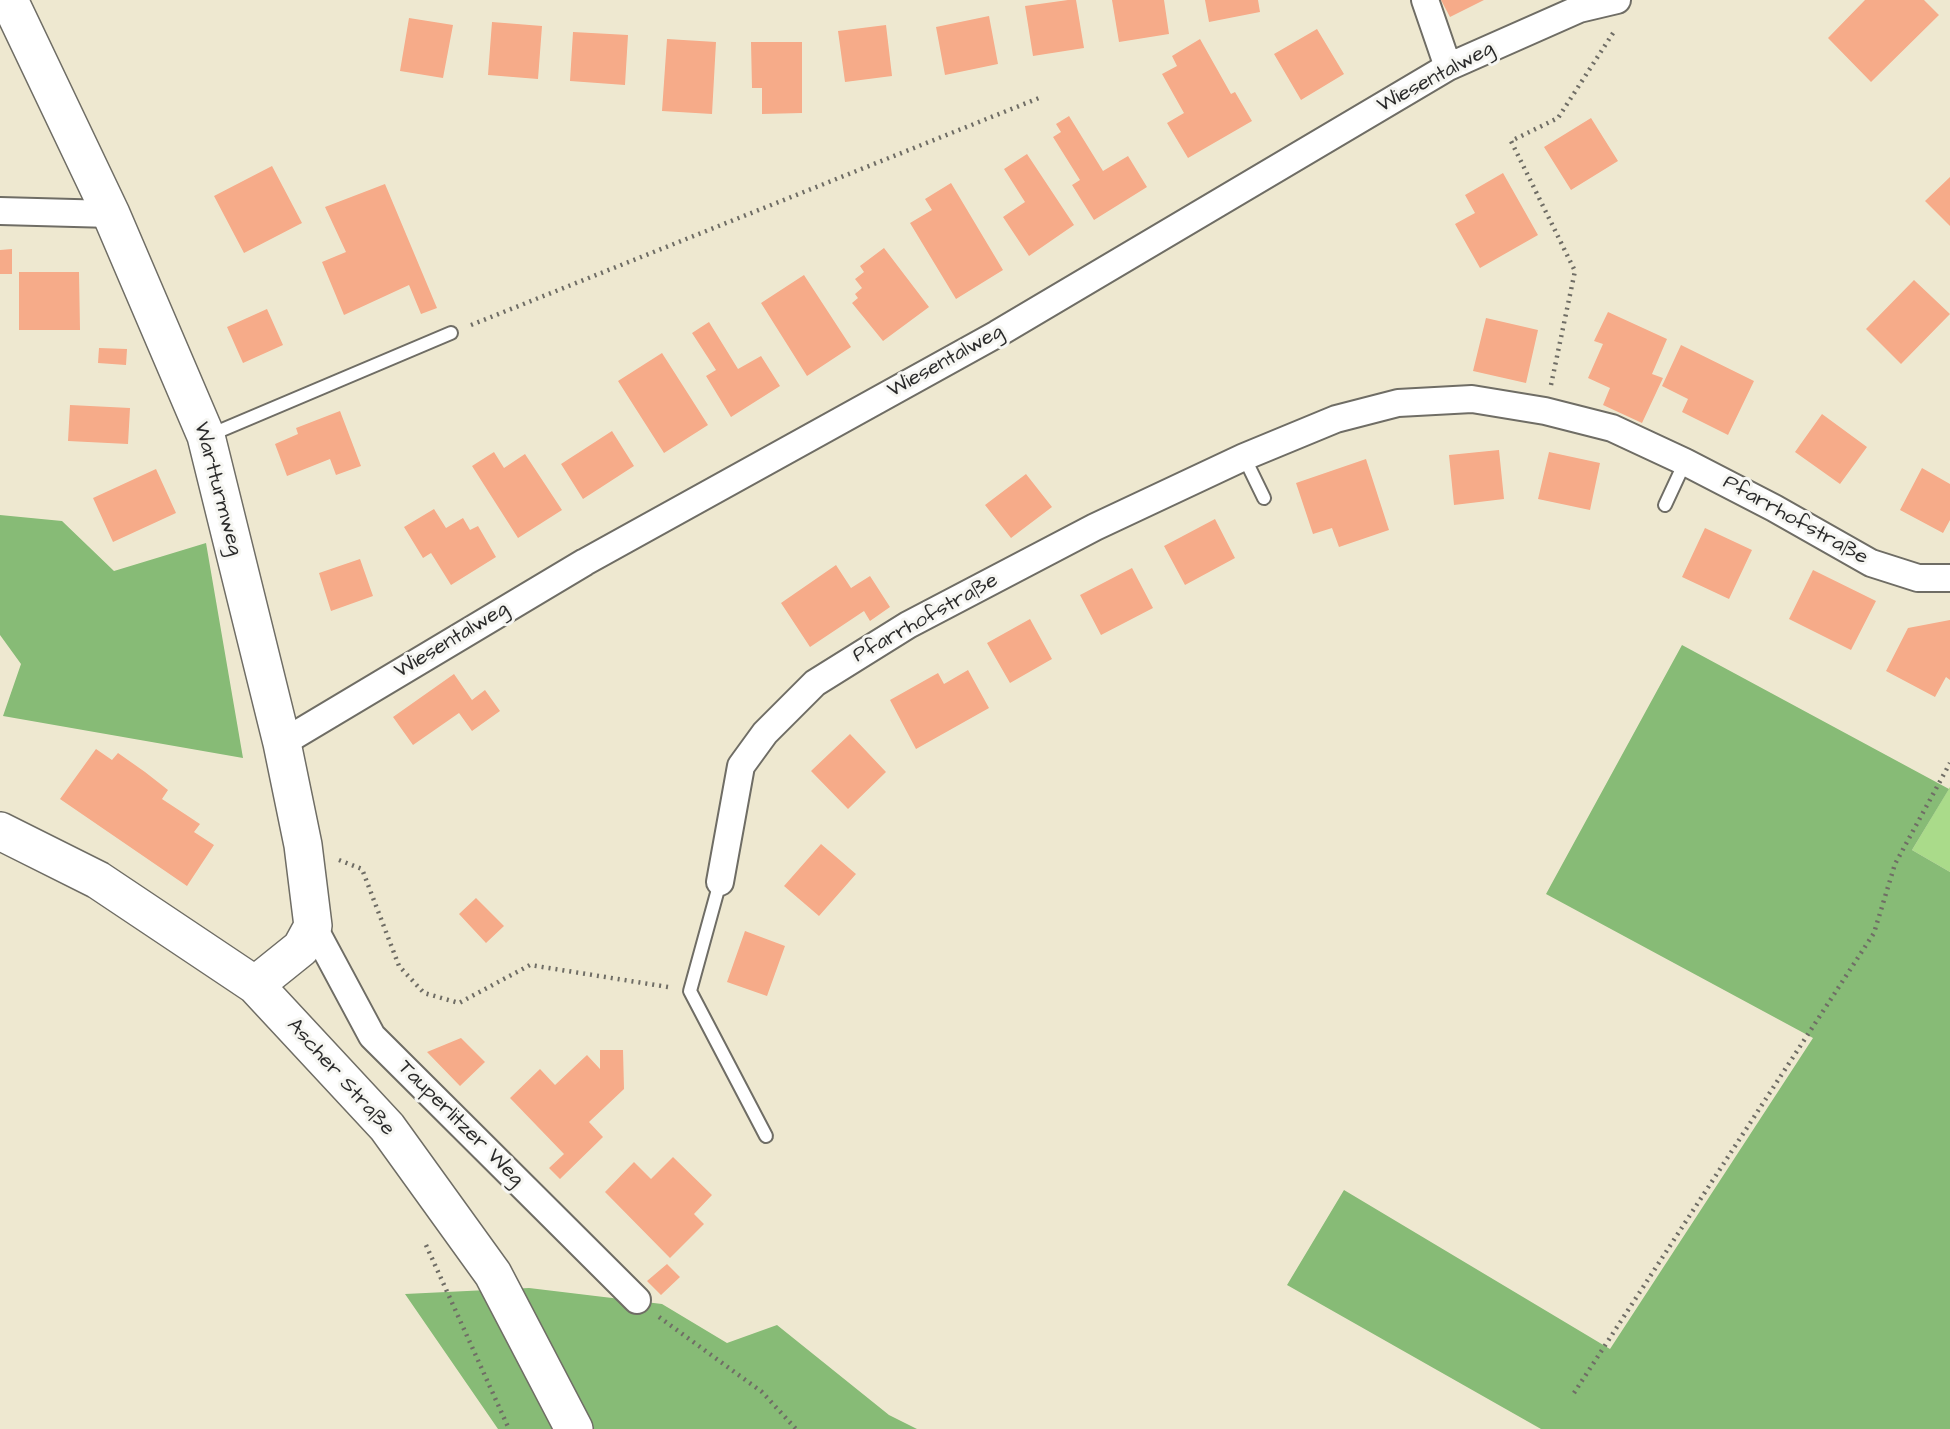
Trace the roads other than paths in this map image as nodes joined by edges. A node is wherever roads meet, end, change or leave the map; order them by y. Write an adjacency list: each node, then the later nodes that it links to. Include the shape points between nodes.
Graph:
1 (9, 0): 6 (street, Wartturmweg)
2 (1425, 0): 4 (street)
3 (1618, 10): 4 (street, Wiesentalweg, via 1579,9)
4 (1448, 67): 14 (street, Wiesentalweg, via 997,334 585,562)
5 (0, 211): 6 (street)
6 (111, 214): 8 (street, Wartturmweg)
7 (451, 333): 8 (lane)
8 (206, 436): 14 (street, Wartturmweg)
9 (1244, 457): 10 (street, Pfarrhofstraße, via 1336,419 1398,403 1472,399 1612,428); 11 (lane); 16 (street, Pfarrhofstraße, via 1095,527 908,625 815,683 765,733 741,766)
10 (1685, 462): 12 (lane); 13 (street, Pfarrhofstraße, via 1871,564 1918,578)
11 (1264, 498)
12 (1665, 505)
13 (1950, 578)
14 (282, 743): 17 (street, Wartturmweg, via 303,845)
15 (0, 831): 18 (street, Ascher Straße, via 98,880)
16 (720, 882): 19 (lane, via 690,991)
17 (313, 926): 18 (street, via 301,948); 20 (street, Tauperlitzer Weg, via 372,1036)
18 (255, 985): 21 (street, Ascher Straße, via 387,1127 493,1274)
19 (766, 1136)
20 (637, 1300)
21 (574, 1429)

